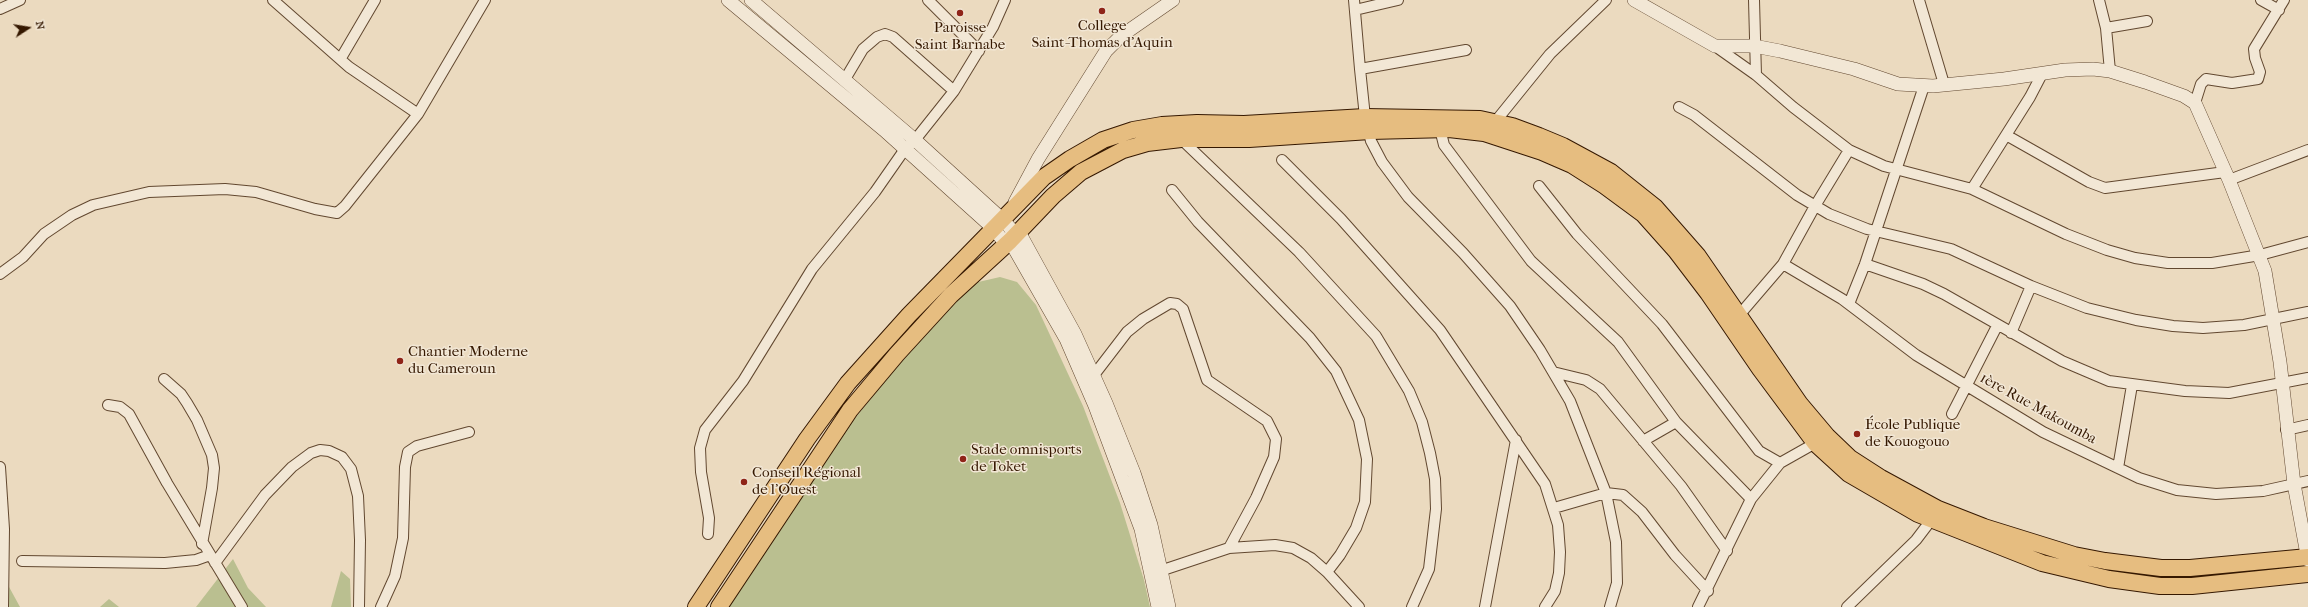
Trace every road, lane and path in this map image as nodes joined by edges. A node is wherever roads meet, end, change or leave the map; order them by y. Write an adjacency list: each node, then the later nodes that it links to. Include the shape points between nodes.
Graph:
1 (20, 0): 17 (street)
2 (273, 0): 28 (street)
3 (375, 0): 28 (street)
4 (485, 0): 39 (street)
5 (728, 0): 45 (street)
6 (751, 0): 33 (street)
7 (928, 0): 27 (street)
8 (1005, 0): 27 (street)
9 (1398, 0): 19 (street)
10 (1606, 0): 40 (street, via 1550,54)
11 (1634, 0): 24 (street)
12 (1754, 0): 25 (street)
13 (1918, 0): 34 (street)
14 (2099, 0): 23 (street)
15 (2261, 0): 21 (street)
16 (2284, 0): 21 (street)
17 (9, 2): 20 (street)
18 (1166, 2): 55 (street, via 1121,36 1106,51)
19 (1355, 5): 29 (street)
20 (0, 9)
21 (2279, 10): 37 (street, via 2254,49 2260,72 2258,79 2235,83 2206,79 2201,84)
22 (2147, 21): 23 (street)
23 (2106, 28): 30 (street)
24 (1715, 46): 25 (street); 32 (street)
25 (1754, 46): 32 (street); 35 (street, via 1854,69 1898,84)
26 (1466, 50): 29 (street)
27 (979, 51): 36 (street)
28 (341, 58): 39 (street, via 349,67)
29 (1360, 69): 41 (street)
30 (2110, 71): 31 (street, via 2082,69); 37 (street, via 2184,96)
31 (2042, 74): 34 (street); 43 (street)
32 (1756, 75): 46 (street)
33 (844, 81): 36 (street, via 863,49 877,37 885,34 893,37); 45 (street)
34 (1944, 84): 35 (street)
35 (1924, 86): 49 (street)
36 (954, 91): 45 (street)
37 (2195, 103): 50 (street)
38 (1679, 107): 54 (street, via 1694,115 1797,195)
39 (418, 114): 62 (street, via 337,213 256,192 226,189 149,192 92,205 72,216 44,234 23,257)
40 (1495, 122): 41 (main road, via 1445,117); 67 (main road, via 1563,146 1611,172 1655,206 1698,256)
41 (1368, 124): 42 (main road); 44 (main road, via 1249,139); 55 (main road, via 1176,124 1133,130 1103,140 1044,177); 70 (street, via 1371,141 1382,162 1408,197 1510,306)
42 (1440, 129): 67 (main road, via 1484,133 1516,143 1572,165 1605,186 1643,214 1708,293); 79 (street, via 1444,144 1531,261 1618,342)
43 (2006, 135): 50 (street, via 2089,182 2105,188); 52 (street)
44 (1180, 139): 57 (main road, via 1147,143 1123,150 1081,172); 116 (street, via 1299,252 1376,336 1409,391 1422,422 1430,453 1435,479 1436,509 1429,569)
45 (910, 145): 55 (street); 95 (street, via 812,269 743,381 705,430 700,448 701,472 709,518)
46 (1849, 150): 49 (street); 54 (street)
47 (2308, 150): 50 (street)
48 (1282, 160): 83 (street, via 1341,219 1440,330)
49 (1897, 170): 52 (street); 56 (street)
50 (2227, 176): 59 (street)
51 (1539, 186): 86 (street, via 1577,234 1662,324 1759,451)
52 (1972, 189): 59 (street, via 2076,238 2135,258 2188,264 2220,263)
53 (1172, 190): 103 (street, via 1198,222 1310,338 1336,371 1359,420 1367,459 1365,502 1356,528)
54 (1815, 206): 56 (street, via 1855,226); 60 (street)
55 (999, 225): 57 (street, via 1001,238); 111 (main road, via 909,315 848,383 806,439)
56 (1876, 232): 61 (street); 63 (street, via 1951,249)
57 (1014, 236): 71 (street, via 1075,334); 102 (street, via 1066,339 1092,400); 112 (main road, via 951,296 850,410)
58 (2308, 242): 59 (street)
59 (2260, 255): 66 (street)
60 (1783, 264): 64 (street, 1ère Rue Makoumba); 67 (street)
61 (1865, 264): 64 (street); 68 (street, via 1930,288 1963,304)
62 (0, 274)
63 (2031, 286): 66 (street, via 2087,308 2173,326 2226,327); 69 (street)
64 (1849, 304): 75 (street, 1ère Rue Makoumba, via 1916,355)
65 (2308, 312): 66 (street)
66 (2274, 319): 74 (street)
67 (1734, 320): 84 (main road)
68 (1997, 326): 69 (street); 75 (street)
69 (2011, 333): 76 (street, via 2090,375)
70 (1553, 372): 85 (street, via 1594,384); 91 (street, via 1570,401)
71 (1094, 375): 97 (street, via 1127,332 1143,319 1170,303 1177,304 1183,310 1207,380 1267,421 1276,439 1274,457 1256,498); 102 (street, via 1134,473)
72 (2308, 378): 74 (street)
73 (164, 379): 96 (street, via 188,403 212,455 212,488)
74 (2282, 384): 76 (street, via 2229,393); 81 (street)
75 (1966, 385): 78 (street); 88 (street, 1ère Rue Makoumba, via 2043,432)
76 (2132, 385): 88 (street)
77 (108, 405): 96 (street, via 120,407 129,414)
78 (1952, 414)
79 (1676, 422): 85 (street); 92 (street)
80 (2308, 425): 81 (street)
81 (2286, 430): 90 (street)
82 (469, 432): 110 (street, via 417,446 408,452 405,467 403,538 396,576)
83 (1516, 440): 93 (street, via 1545,484); 117 (street)
84 (1821, 440): 86 (street); 94 (main road, via 1849,474 1889,499)
85 (1643, 441): 98 (street, via 1681,486)
86 (1780, 463): 92 (street)
87 (0, 467): 107 (street, via 4,529)
88 (2118, 468): 90 (street, 1ère Rue Makoumba, via 2162,486 2188,492 2246,493)
89 (2308, 481): 90 (street, 1ère Rue Makoumba)
90 (2294, 484): 99 (street)
91 (1606, 493): 93 (street); 105 (street, via 1623,495 1633,502 1675,555); 119 (street, via 1616,542 1617,583)
92 (1751, 499): 98 (street)
93 (1554, 508): 118 (street, via 1560,552 1559,573 1555,591)
94 (1935, 515): 99 (main road, via 2074,555 2161,568); 104 (main road, via 2042,563 2109,579 2160,586 2192,586); 106 (street, via 1916,540)
95 (708, 534)
96 (202, 544): 100 (street)
97 (1229, 548): 102 (street); 103 (street, via 1250,545 1293,548 1311,558)
98 (1728, 551): 105 (street)
99 (2308, 558)
100 (212, 559): 101 (street, via 151,563); 108 (street); 109 (street, via 242,529 266,494 292,467 311,453 329,451 342,457 351,469 358,496)
101 (22, 561)
102 (1157, 572): 113 (street); 114 (street)
103 (1327, 572): 115 (street)
104 (2308, 574)
105 (1708, 591): 120 (street)
106 (1851, 606)
107 (3, 607)
108 (242, 607)
109 (359, 607)
110 (381, 607)
111 (696, 607)
112 (719, 607)
113 (1158, 607)
114 (1169, 607)
115 (1359, 607)
116 (1412, 607)
117 (1486, 607)
118 (1546, 607)
119 (1610, 607)
120 (1698, 607)

